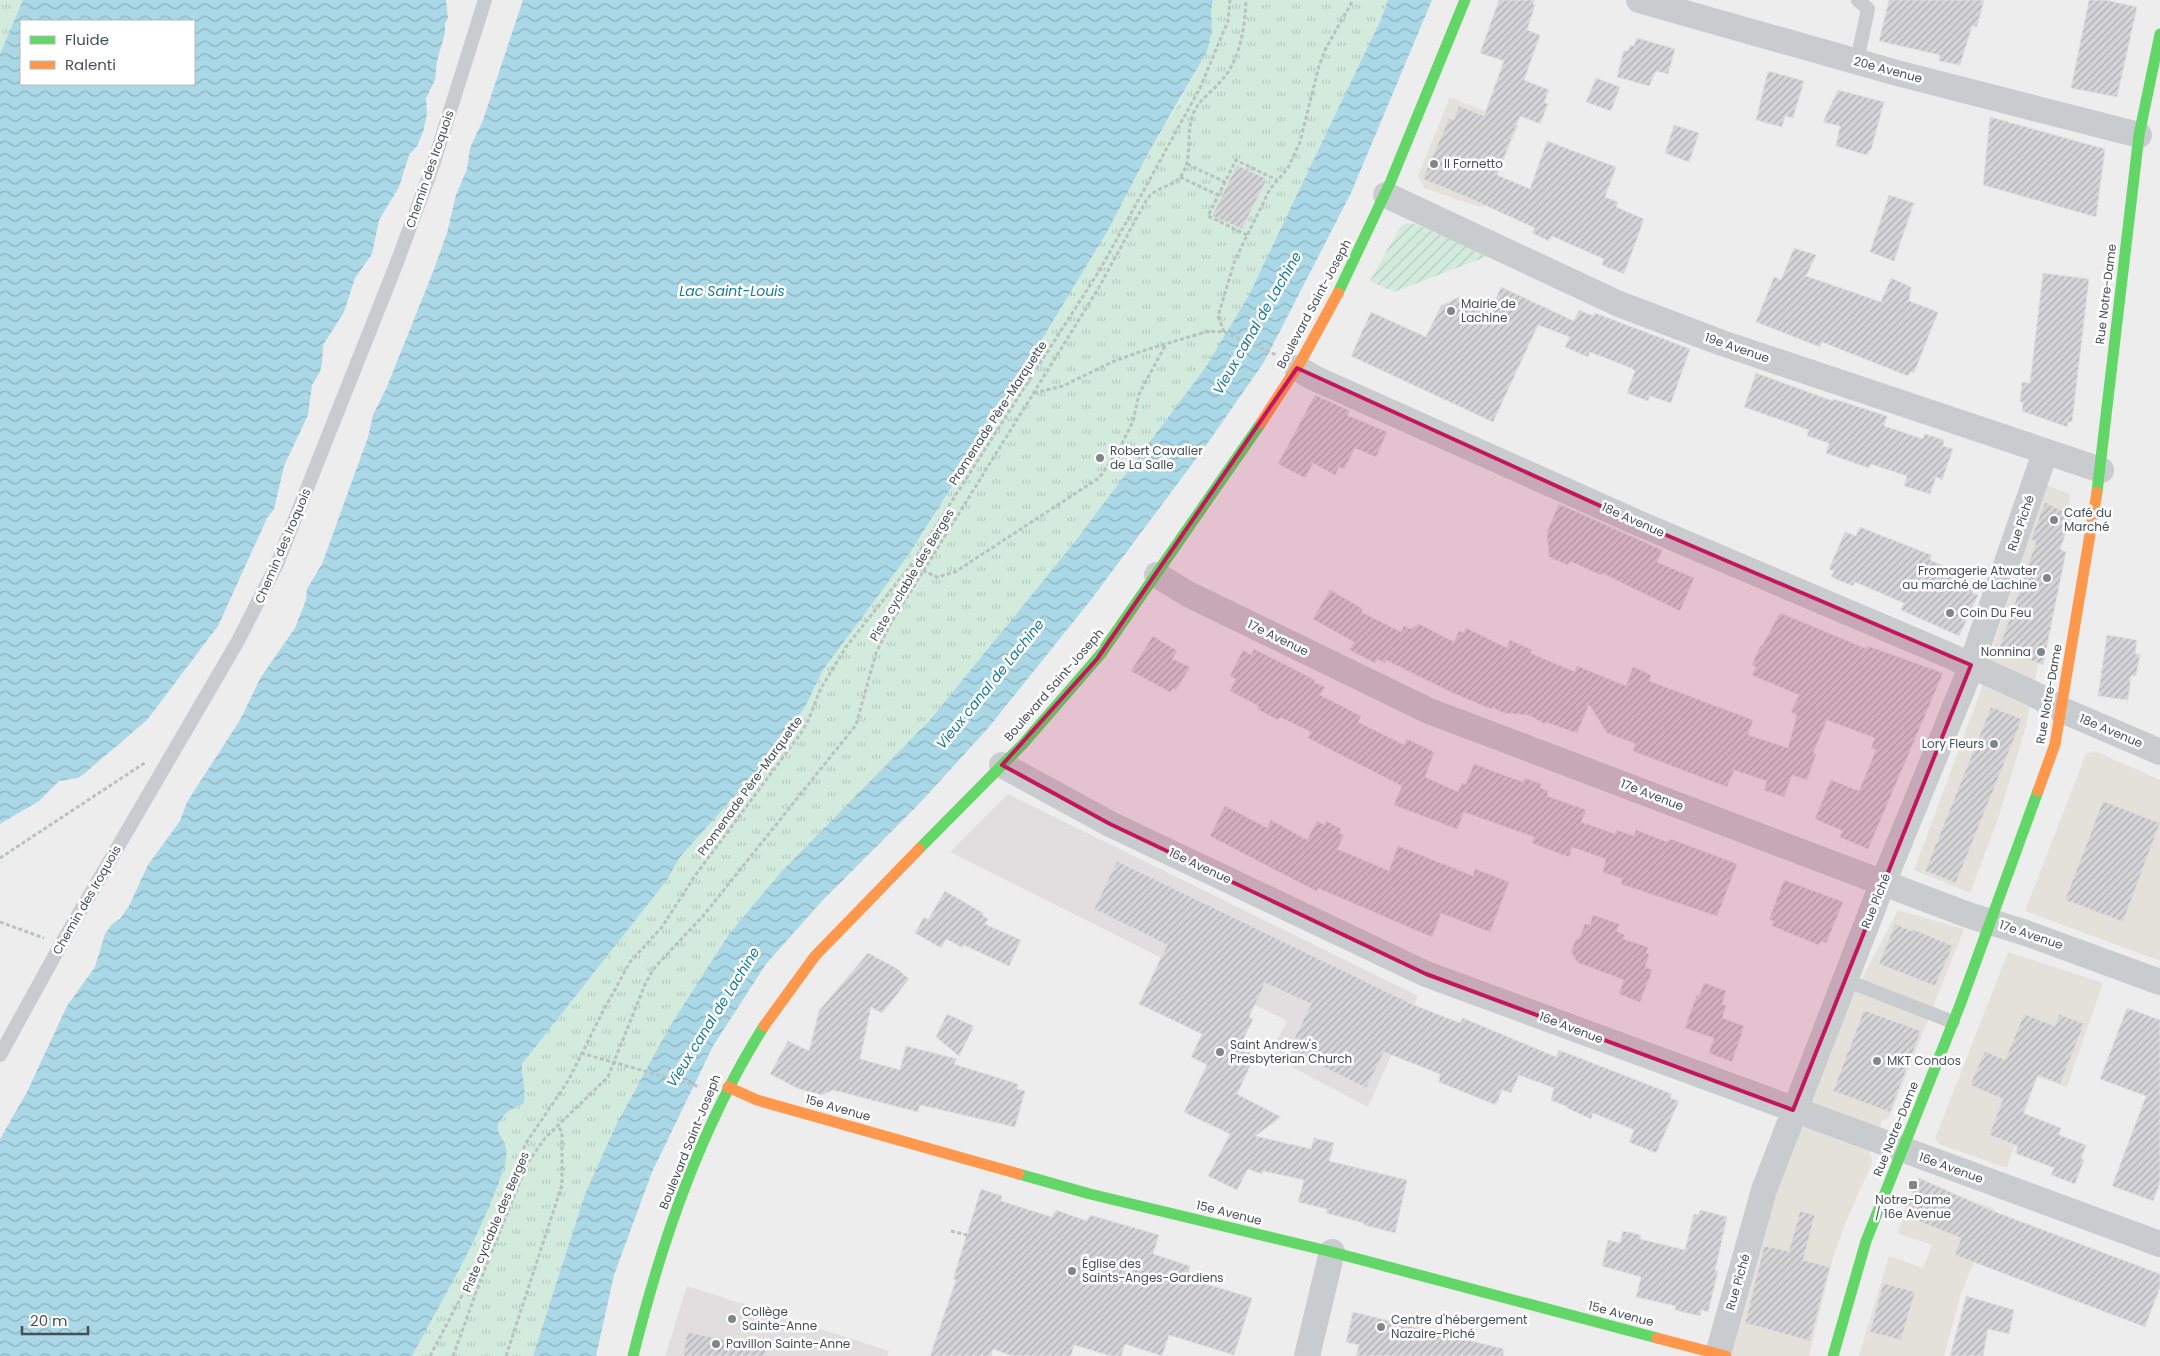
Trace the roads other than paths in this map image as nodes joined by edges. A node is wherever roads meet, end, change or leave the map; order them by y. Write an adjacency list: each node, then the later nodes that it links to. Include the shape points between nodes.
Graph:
1 (485, 0): 22 (lane, Chemin des Iroquois, via 432,168 277,564 238,641)
2 (1465, 0): 8 (street, Boulevard Saint-Joseph)
3 (1639, 0): 6 (street, 20e Avenue)
4 (1858, 0): 6 (lane, via 1868,9)
5 (2160, 34): 7 (street, Rue Notre-Dame)
6 (1857, 62): 7 (street, 20e Avenue)
7 (2139, 135): 11 (street, Rue Notre-Dame)
8 (1386, 195): 9 (street, Boulevard Saint-Joseph); 10 (street, 19e Avenue, via 1619,304 1722,343)
9 (1297, 368): 12 (street, Boulevard Saint-Joseph); 13 (street, 18e Avenue, via 1638,523)
10 (2045, 453): 11 (street, 19e Avenue); 13 (street, Rue Piché)
11 (2101, 470): 14 (street, Rue Notre-Dame)
12 (1157, 575): 16 (street, Boulevard Saint-Joseph, via 1097,659); 17 (street, 17e Avenue, via 1188,594 1429,711)
13 (1971, 665): 14 (street, 18e Avenue); 17 (street, Rue Piché)
14 (2062, 710): 15 (street, 18e Avenue); 18 (street, Rue Notre-Dame, via 2055,744)
15 (2160, 752)
16 (1002, 765): 23 (street, Boulevard Saint-Joseph, via 832,937 764,1024); 24 (street, 16e Avenue, via 1110,824 1426,974)
17 (1884, 882): 18 (street, 17e Avenue); 19 (street, Rue Piché)
18 (1992, 922): 20 (street, 17e Avenue); 21 (street, Rue Notre-Dame)
19 (1845, 980): 21 (lane); 24 (street, Rue Piché)
20 (2160, 982)
21 (1953, 1022): 25 (street, Rue Notre-Dame)
22 (0, 1055)
23 (728, 1087): 27 (street, 15e Avenue, via 757,1100 1090,1194); 29 (street, Boulevard Saint-Joseph, via 697,1155 668,1235)
24 (1794, 1110): 25 (street, 16e Avenue); 28 (street, Rue Piché, via 1764,1190)
25 (1903, 1150): 26 (street, 16e Avenue); 31 (street, Rue Notre-Dame, via 1861,1254)
26 (2160, 1244)
27 (1332, 1252): 28 (street, 15e Avenue); 30 (street)
28 (1722, 1355)
29 (633, 1356)
30 (1307, 1356)
31 (1833, 1356)

